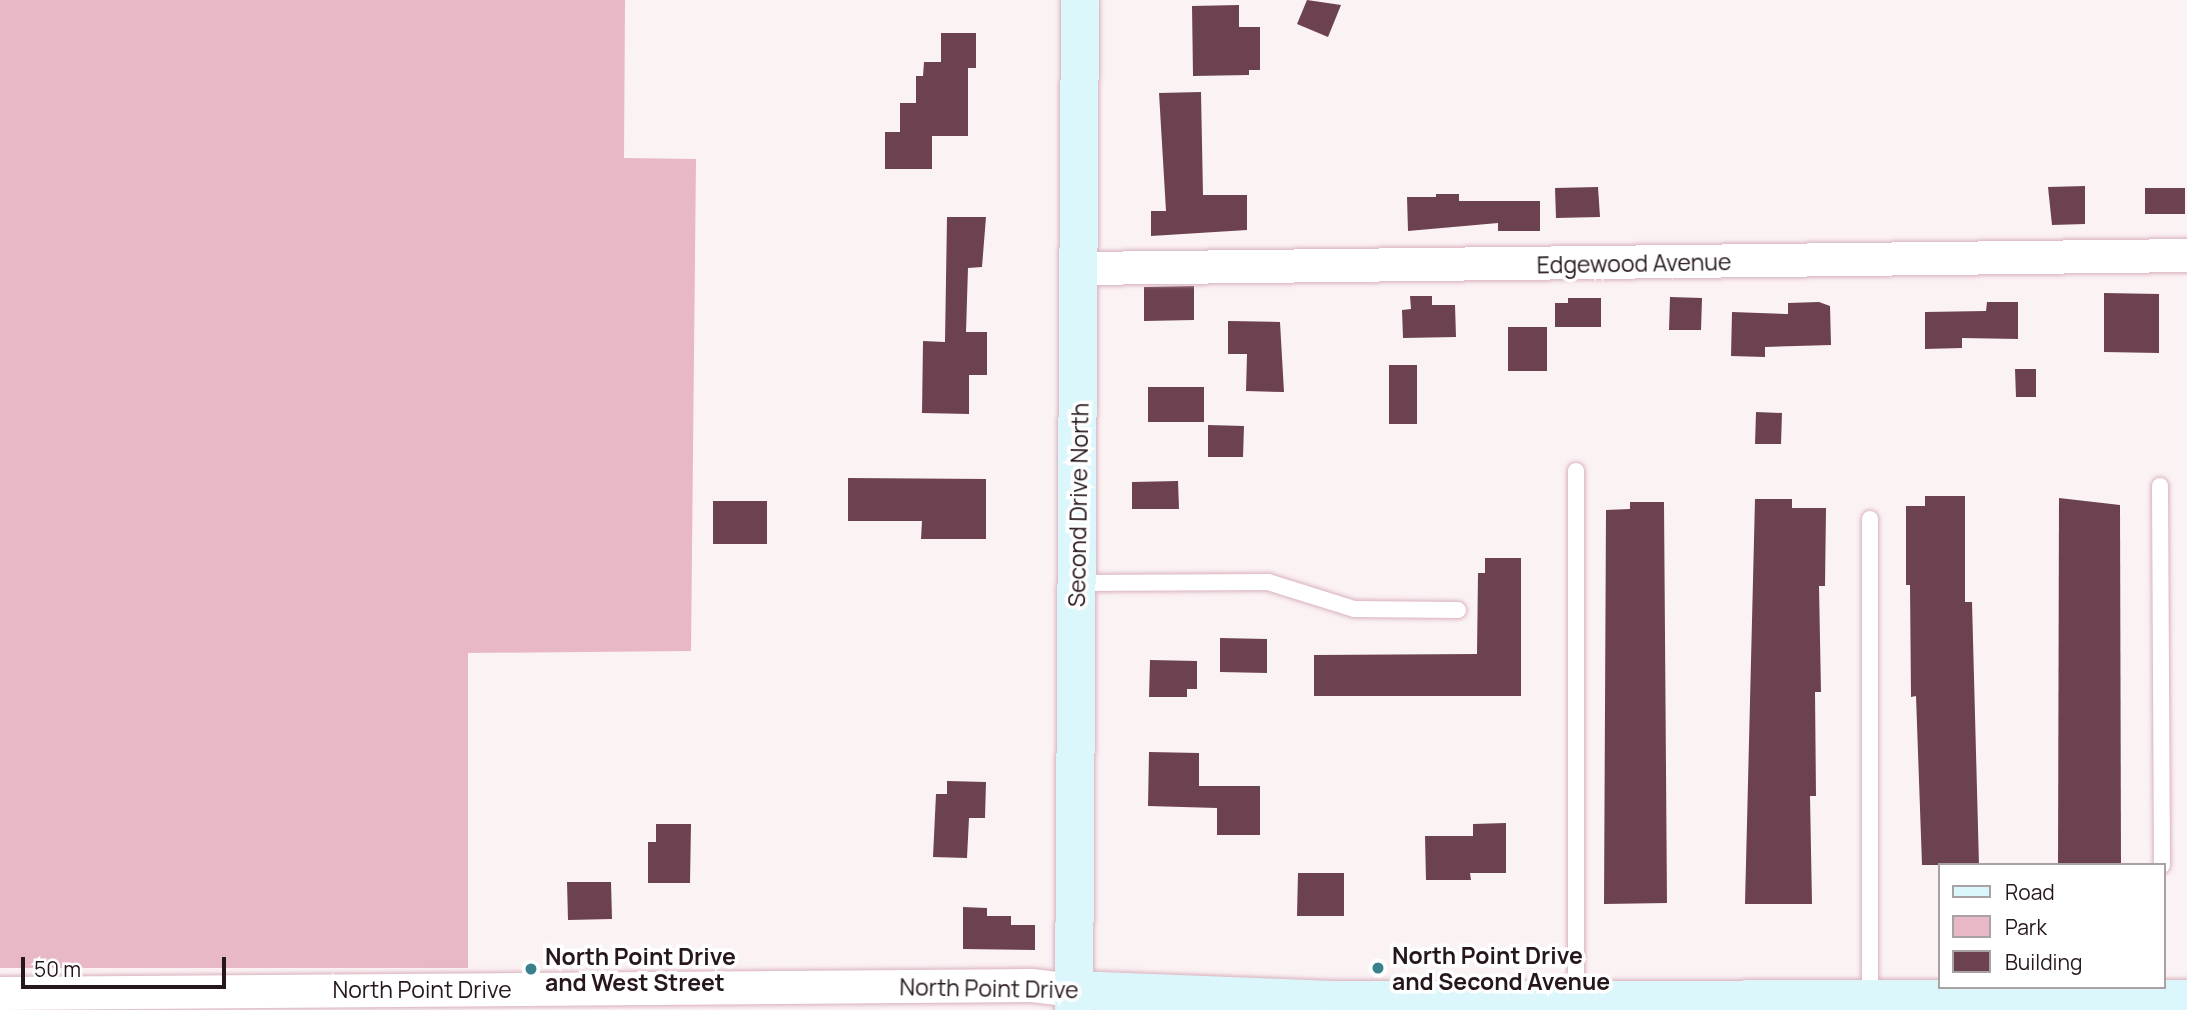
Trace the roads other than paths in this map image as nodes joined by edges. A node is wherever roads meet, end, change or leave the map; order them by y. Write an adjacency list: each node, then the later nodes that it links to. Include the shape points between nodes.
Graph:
1 (1080, 0): 3 (street, Second Drive North)
2 (2187, 255): 3 (street, Edgewood Avenue)
3 (1080, 268): 7 (street, Second Drive North)
4 (1576, 471): 12 (lane)
5 (2160, 486): 9 (lane)
6 (1870, 519): 13 (lane)
7 (1078, 583): 8 (lane, via 1268,582 1354,609); 15 (street, Second Drive North)
8 (1458, 610)
9 (2162, 863)
10 (0, 993): 14 (street, North Point Drive)
11 (2170, 995): 13 (street, North Point Drive)
12 (1576, 999): 15 (street, North Point Drive); 16 (street, North Point Drive)
13 (1870, 999): 16 (street, North Point Drive)
14 (171, 1000): 15 (street, North Point Drive, via 1017,985)
15 (1074, 1000)
16 (1814, 1005)

